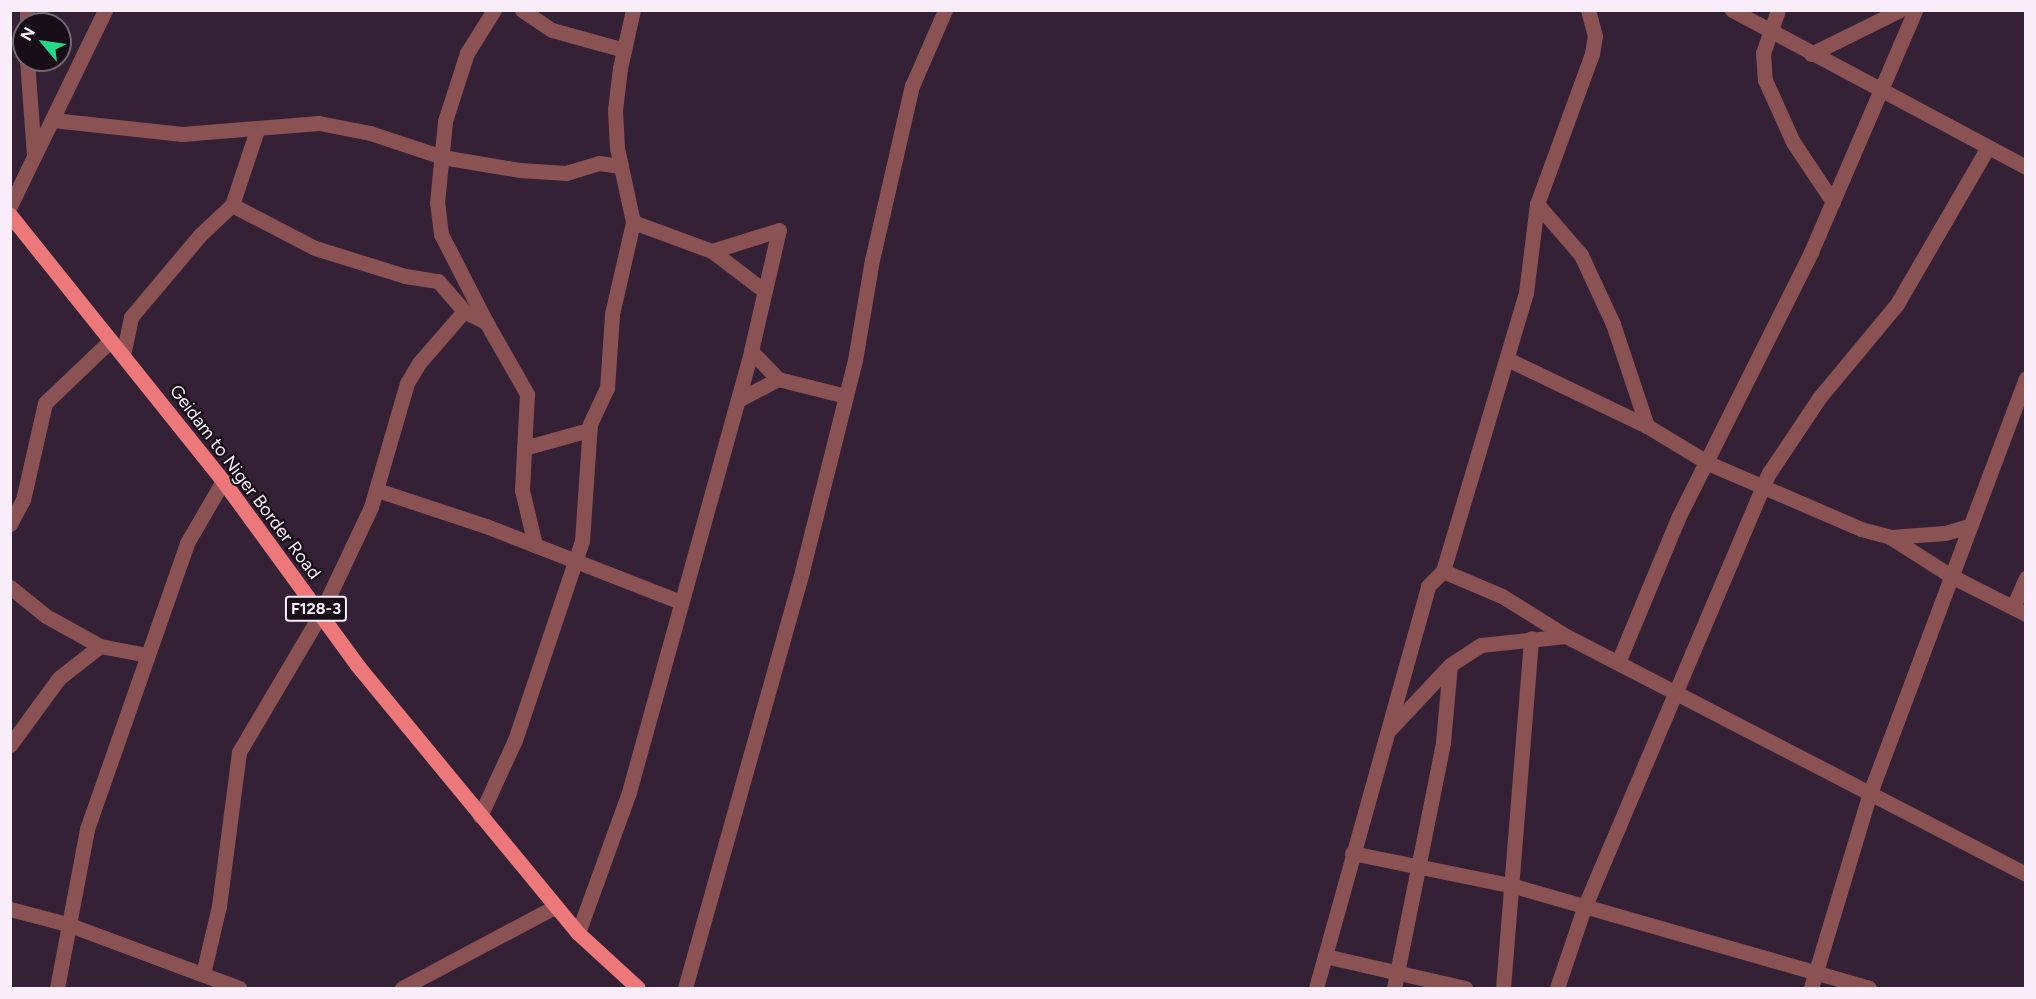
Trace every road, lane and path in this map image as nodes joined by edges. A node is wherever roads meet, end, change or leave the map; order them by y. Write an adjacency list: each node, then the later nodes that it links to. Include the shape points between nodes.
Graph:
1 (105, 10): 16 (street)
2 (494, 10): 20 (street, via 467,53 445,122)
3 (522, 10): 12 (street, via 552,30)
4 (633, 10): 12 (street)
5 (945, 10): 39 (street, via 912,86)
6 (1588, 10): 24 (street, via 1595,36 1592,54)
7 (1732, 10): 11 (street)
8 (1778, 10): 11 (street)
9 (1900, 10): 13 (street)
10 (1915, 10): 15 (street)
11 (1768, 32): 13 (street); 23 (street, via 1763,53 1765,80 1793,142)
12 (624, 50): 21 (street, via 615,110)
13 (1811, 54): 15 (street)
14 (28, 72): 19 (street)
15 (1882, 92): 18 (street); 23 (street)
16 (53, 120): 17 (street, via 182,134); 19 (street)
17 (257, 130): 20 (street, via 319,123 370,133); 25 (street)
18 (1988, 147): 22 (street); 46 (street, via 1897,304 1819,398)
19 (34, 156): 26 (street)
20 (442, 157): 21 (street, via 566,173 599,163); 32 (street, via 437,203 441,234)
21 (621, 166): 28 (street)
22 (2025, 167)
23 (1833, 202): 44 (street)
24 (1537, 204): 36 (street, via 1526,293); 41 (street, via 1581,255 1613,324)
25 (232, 205): 31 (street, via 315,248 394,273 438,281); 35 (street, via 200,235 131,317)
26 (10, 206)
27 (10, 216): 33 (main road, Geidam to Niger Border Road / F128-3)
28 (633, 222): 29 (street); 42 (street, via 612,314 607,388)
29 (712, 251): 30 (street); 30 (street, via 779,230)
30 (763, 290): 34 (street)
31 (464, 311): 32 (street); 47 (street, via 419,363 407,383)
32 (486, 322): 43 (street, via 527,394)
33 (111, 340): 35 (main road, Geidam to Niger Border Road / F128-3); 48 (street, via 45,403 23,500)
34 (751, 351): 38 (street); 40 (street)
35 (123, 355): 45 (main road, Geidam to Niger Border Road / F128-3)
36 (1507, 359): 41 (street); 53 (street)
37 (2025, 378): 49 (street)
38 (778, 379): 39 (street); 40 (street)
39 (846, 396): 88 (street, via 802,571)
40 (738, 400): 57 (street)
41 (1647, 426): 44 (street)
42 (589, 430): 43 (street); 52 (street, via 582,541)
43 (524, 448): 51 (street, via 522,490)
44 (1708, 463): 46 (street); 64 (street, via 1679,516)
45 (223, 481): 59 (main road, Geidam to Niger Border Road / F128-3); 63 (street, via 188,543)
46 (1762, 488): 50 (street); 66 (street)
47 (377, 490): 51 (street); 59 (street)
48 (10, 524)
49 (1970, 526): 50 (street, via 1945,533); 54 (street)
50 (1890, 537): 54 (street)
51 (535, 545): 52 (street)
52 (574, 560): 57 (street); 70 (street, via 515,740)
53 (1443, 571): 60 (street, via 1502,596); 67 (street, via 1428,586)
54 (1951, 576): 58 (street); 69 (street)
55 (2025, 578): 58 (street)
56 (10, 586): 62 (street, via 46,616)
57 (681, 602): 79 (street, via 629,792)
58 (2019, 610)
59 (320, 615): 70 (main road, Geidam to Niger Border Road / F128-3); 83 (street, via 278,679 239,752)
60 (1566, 636): 61 (street); 64 (street)
61 (1531, 638): 65 (street, via 1481,645); 74 (street)
62 (100, 646): 63 (street); 68 (street, via 59,678)
63 (147, 655): 78 (street, via 87,829)
64 (1619, 660): 66 (street)
65 (1450, 665): 67 (street); 72 (street, via 1443,742)
66 (1677, 692): 69 (street); 76 (street)
67 (1388, 732): 71 (street)
68 (10, 745)
69 (1870, 794): 73 (street); 82 (street)
70 (480, 816): 75 (main road, Geidam to Niger Border Road / F128-3)
71 (1352, 853): 72 (street); 80 (street)
72 (1419, 867): 74 (street); 81 (street)
73 (2025, 874)
74 (1514, 886): 76 (street); 92 (street)
75 (556, 906): 79 (main road, Geidam to Niger Border Road / F128-3); 86 (street)
76 (1584, 908): 82 (street); 93 (street)
77 (10, 909): 78 (street)
78 (67, 924): 83 (street); 84 (street)
79 (578, 933): 87 (main road, Geidam to Niger Border Road / F128-3)
80 (1325, 956): 81 (street); 89 (street)
81 (1398, 970): 90 (street); 91 (street)
82 (1815, 973): 94 (street); 95 (street)
83 (208, 980): 85 (street)
84 (57, 988)
85 (239, 988)
86 (402, 988)
87 (638, 988)
88 (685, 988)
89 (1316, 988)
90 (1394, 988)
91 (1465, 988)
92 (1503, 988)
93 (1557, 988)
94 (1811, 988)
95 (1869, 988)

